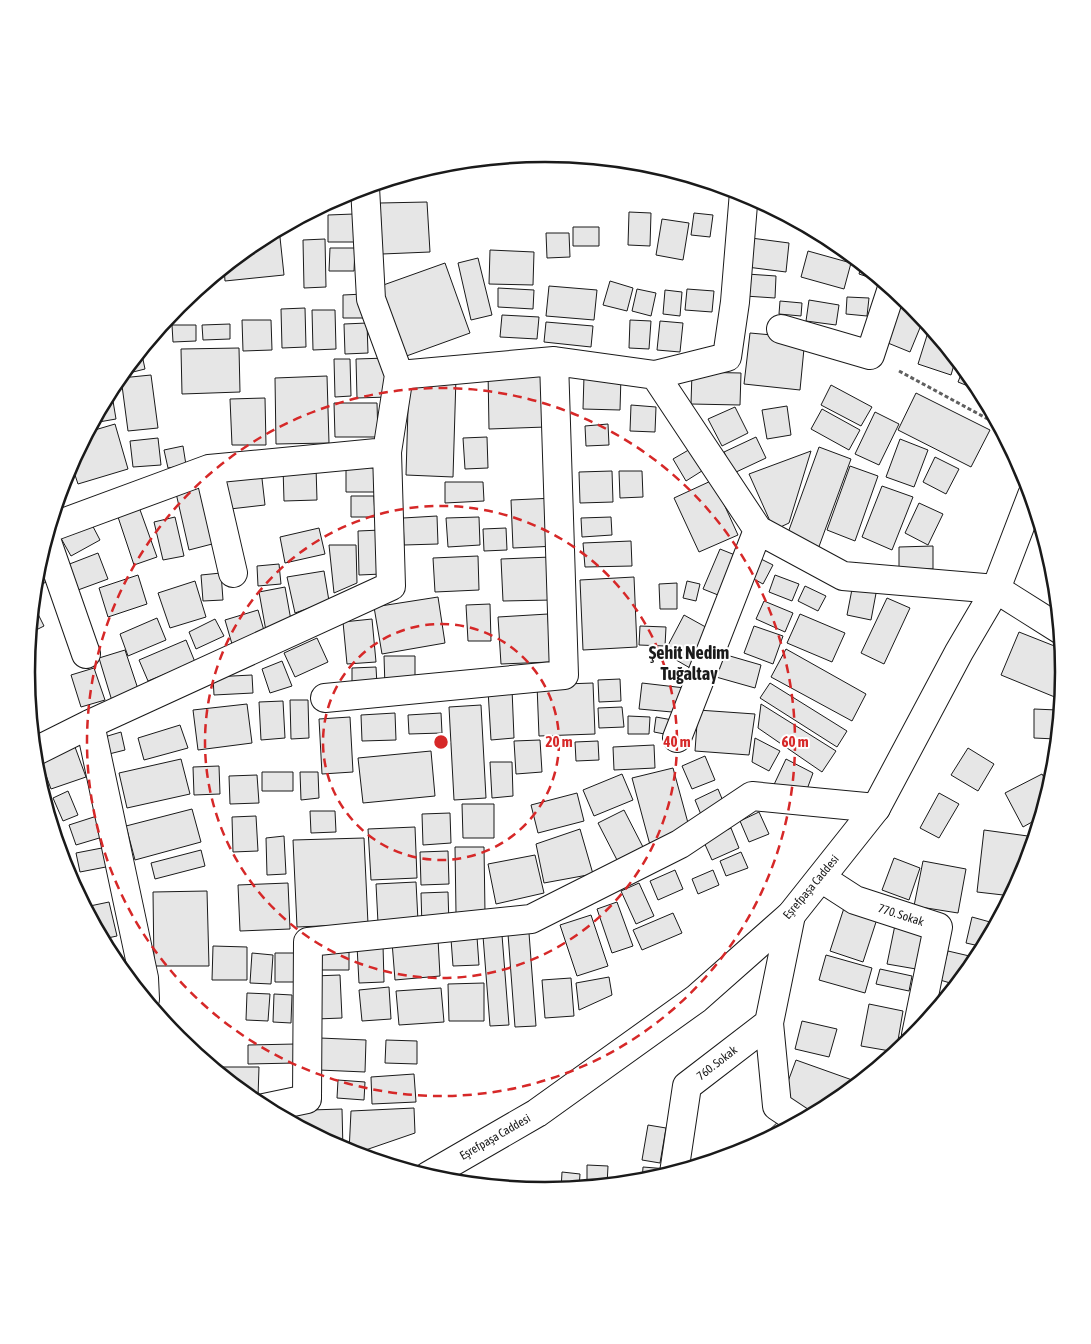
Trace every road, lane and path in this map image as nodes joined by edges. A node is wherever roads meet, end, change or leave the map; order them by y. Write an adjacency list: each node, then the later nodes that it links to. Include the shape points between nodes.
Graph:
1 (365, 195): 7 (street, via 371,299)
2 (743, 201): 8 (street, via 728,357)
3 (890, 295): 5 (street)
4 (781, 329): 5 (street)
5 (870, 355): 9 (path)
6 (554, 361): 7 (street); 8 (street); 20 (street, via 564,675)
7 (399, 374): 10 (street)
8 (655, 374): 14 (street)
9 (989, 419)
10 (387, 452): 11 (street); 21 (street, via 391,586)
11 (209, 469): 13 (street); 16 (street)
12 (1028, 505): 17 (street, Eşrefpaşa Caddesi)
13 (57, 525)
14 (758, 530): 17 (street, via 843,576); 22 (street)
15 (50, 550): 19 (street)
16 (234, 573)
17 (996, 589): 18 (street); 24 (street, Eşrefpaşa Caddesi, via 958,652)
18 (1054, 625)
19 (86, 654)
20 (324, 698)
21 (90, 724): 23 (street); 27 (street)
22 (676, 738)
23 (41, 749)
24 (876, 808): 25 (street, Eşrefpaşa Caddesi); 30 (street, via 752,796 680,844 531,919 308,942 307,1099)
25 (821, 878): 26 (street, Eşrefpaşa Caddesi); 28 (street, 770. Sokak, via 855,900 938,927)
26 (791, 915): 29 (street); 33 (street, Eşrefpaşa Caddesi, via 696,998 536,1113)
27 (144, 988)
28 (919, 1019)
29 (769, 1023): 31 (street, via 777,1106); 32 (street, 760. Sokak, via 687,1086)
30 (277, 1105)
31 (794, 1118)
32 (675, 1166)
33 (437, 1171)

